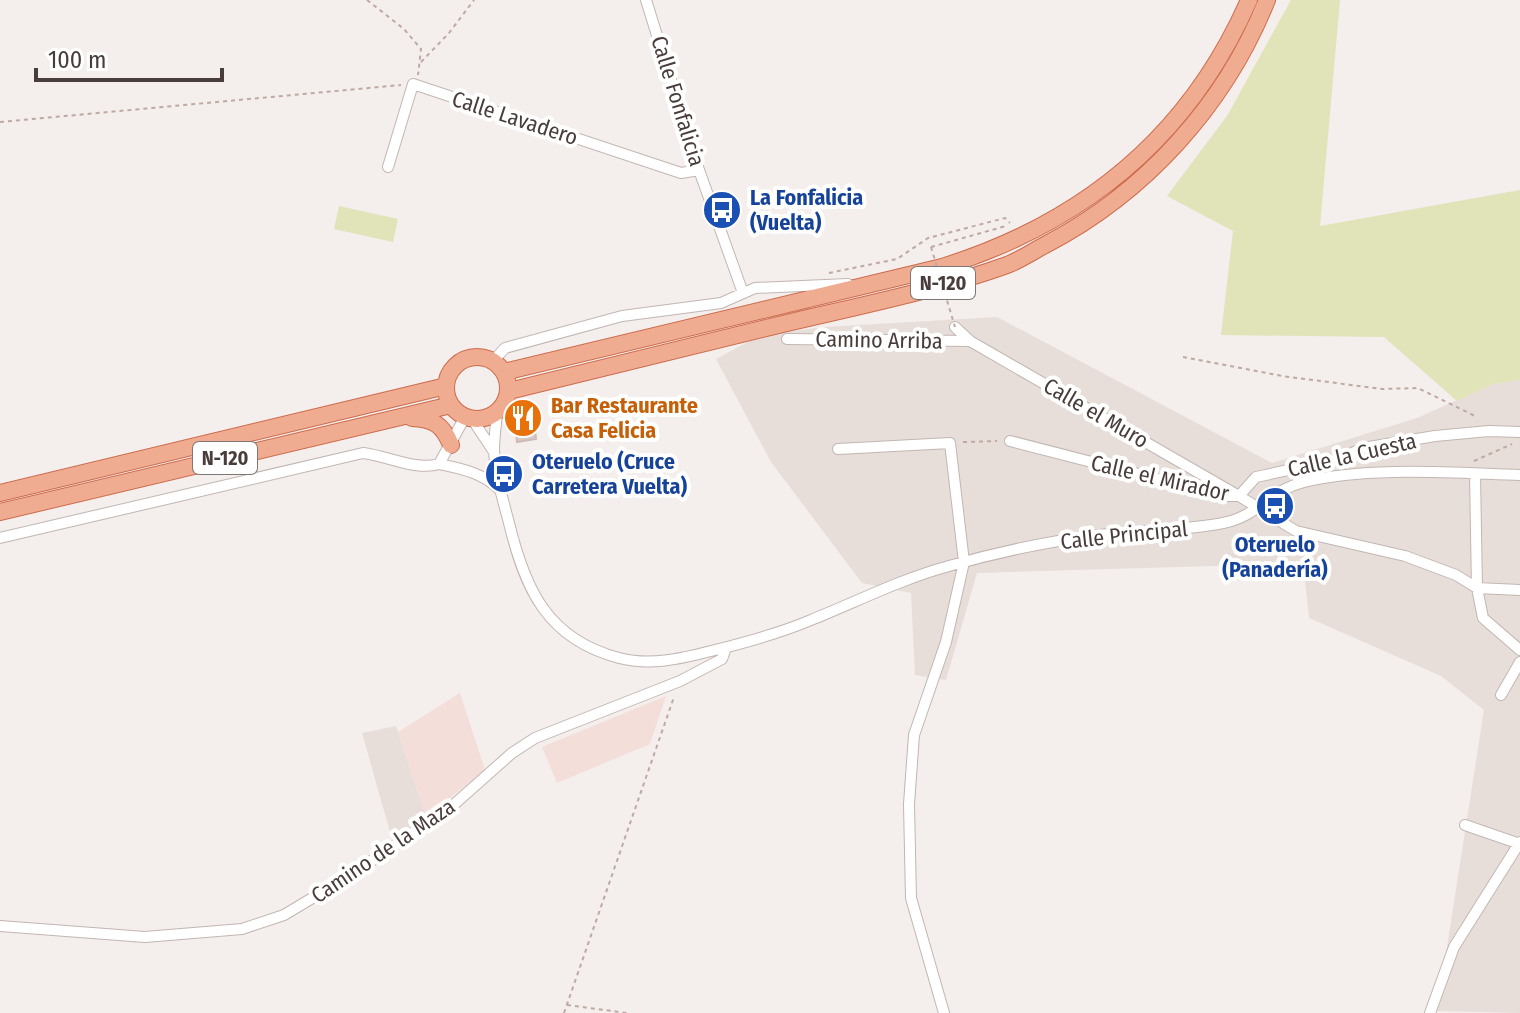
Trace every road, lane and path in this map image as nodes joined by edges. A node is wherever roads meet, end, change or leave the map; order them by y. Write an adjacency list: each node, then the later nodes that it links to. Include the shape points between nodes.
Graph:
1 (367, 0): 6 (path, via 421,49)
2 (474, 0): 6 (path)
3 (646, 0): 10 (street, Calle Fonfalicia)
4 (1249, 0): 12 (highway, N-120, via 1194,95 1145,153 1104,187 1053,221 996,249)
5 (1267, 0): 20 (highway, N-120, via 1214,98 1164,158 1121,197 1009,264 897,297)
6 (420, 63): 7 (path)
7 (413, 84): 8 (path); 9 (street); 10 (street, Calle Lavadero, via 681,173)
8 (0, 122)
9 (388, 167)
10 (699, 170): 13 (street, Calle Fonfalicia)
11 (823, 274): 14 (path, bridge, via 897,259 928,238 1005,218 1010,224 931,247)
12 (883, 282): 13 (street, via 755,288); 18 (highway, N-120)
13 (743, 293): 18 (street, via 721,303 602,320 505,348)
14 (955, 327): 16 (street, Calle el Muro)
15 (787, 339): 16 (street, Camino Arriba)
16 (970, 341): 39 (street, Calle el Muro)
17 (1183, 357): 24 (path, via 1282,376 1382,389 1418,388)
18 (499, 366): 19 (highway, N-120, via 480,357 464,360 452,370); 20 (highway)
19 (446, 386): 21 (highway); 38 (highway, N-120)
20 (509, 391): 22 (highway)
21 (451, 405): 23 (highway, N-120); 25 (highway)
22 (497, 413): 25 (highway); 32 (street)
23 (399, 416): 30 (highway, via 439,424); 41 (highway, N-120)
24 (1475, 416)
25 (468, 418): 30 (street); 32 (street)
26 (1520, 432): 39 (street, Calle la Cuesta, via 1435,436 1363,448 1339,459 1256,477)
27 (1010, 441): 29 (path); 39 (street, Calle el Mirador)
28 (1520, 441): 33 (path)
29 (950, 443): 31 (street); 43 (street)
30 (451, 445): 34 (street)
31 (838, 449)
32 (494, 452): 37 (street, Calle Principal)
33 (1470, 463)
34 (439, 464): 37 (street, via 472,472); 42 (street, via 415,466 363,453)
35 (1475, 474): 36 (street, Calle el Mirador); 40 (street, Calle el Mirador, via 1371,473 1308,481 1275,493); 44 (street)
36 (1520, 475)
37 (502, 492): 46 (street, Calle Principal, via 523,576 544,611 571,636 602,652 645,662)
38 (0, 493)
39 (1239, 496): 40 (street, Calle el Mirador)
40 (1258, 509): 43 (street, Calle Principal, via 1222,523 1100,535); 44 (street, via 1296,531 1405,556)
41 (0, 512)
42 (0, 538)
43 (964, 562): 46 (street, Calle Principal); 57 (street, via 946,642 914,735 909,804 911,898)
44 (1477, 588): 45 (street); 47 (street, via 1483,618)
45 (1520, 590)
46 (726, 648): 49 (street, Camino de la Maza, via 722,659)
47 (1520, 650)
48 (1520, 662): 50 (street)
49 (680, 681): 53 (street, Camino de la Maza, via 535,738 450,808 284,915 242,929 145,937); 54 (path)
50 (1501, 695)
51 (1465, 825): 52 (street)
52 (1520, 843): 58 (street, via 1454,947)
53 (0, 926)
54 (566, 1005): 55 (path); 56 (path)
55 (564, 1013)
56 (627, 1013)
57 (944, 1013)
58 (1430, 1013)

